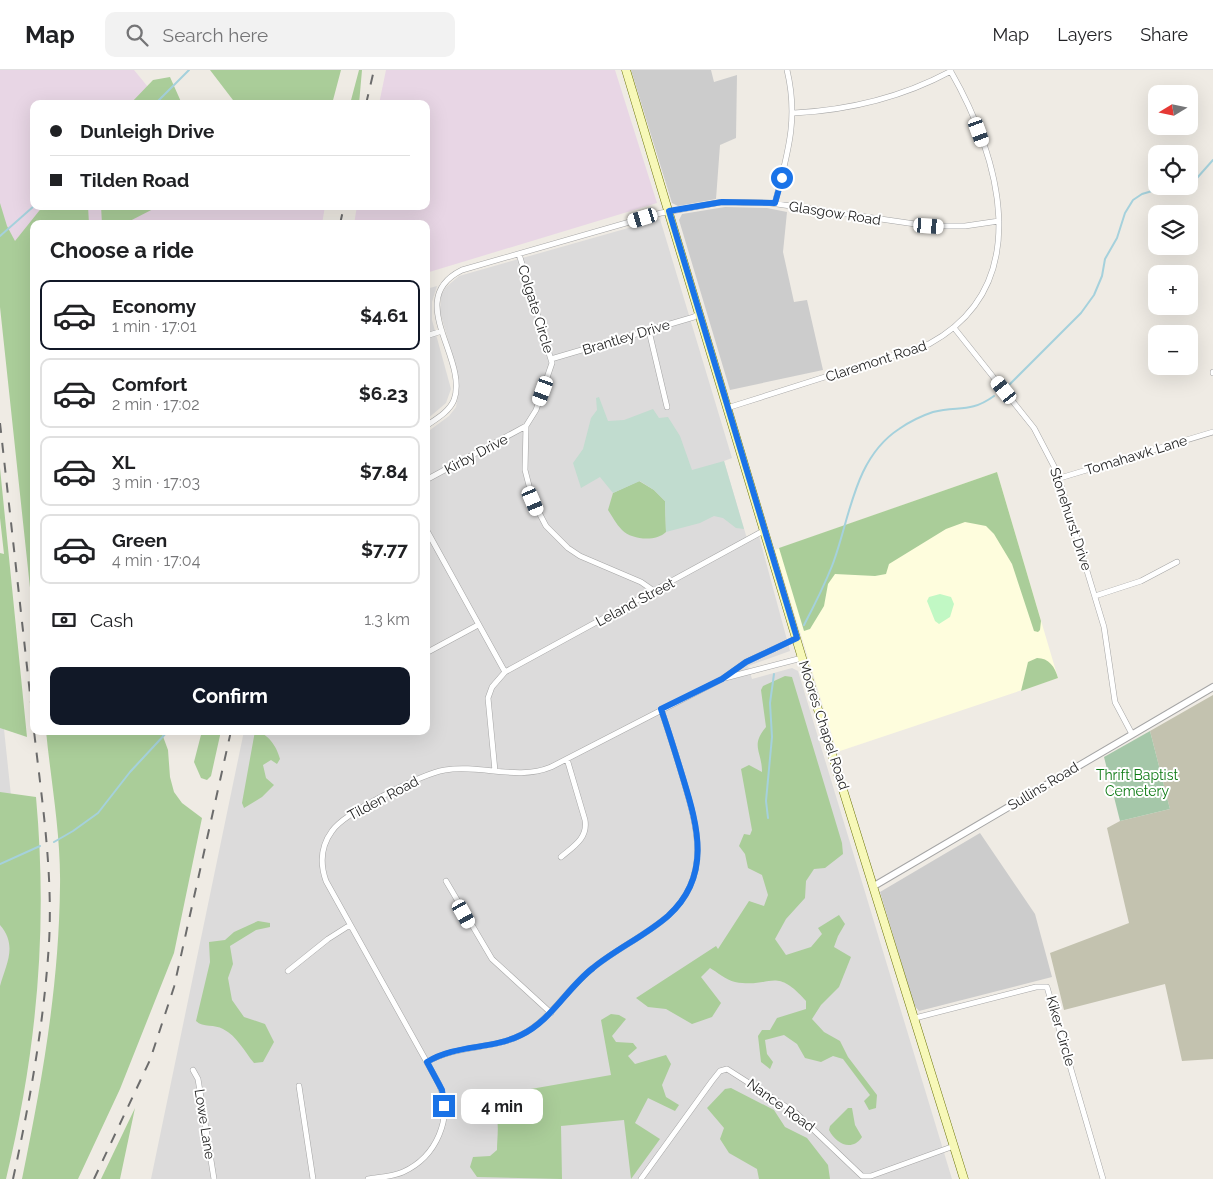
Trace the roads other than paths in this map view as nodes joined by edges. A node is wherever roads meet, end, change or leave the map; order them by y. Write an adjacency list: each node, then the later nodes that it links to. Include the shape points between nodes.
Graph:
1 (626, 70): 6 (main road, Moores Chapel Road)
2 (788, 70): 4 (street)
3 (951, 70): 4 (street, via 919,87 879,101); 7 (street, Claremont Road, via 984,144)
4 (794, 113): 5 (street, via 790,148)
5 (775, 203): 6 (street, Glasgow Road, via 722,202); 7 (street, Glasgow Road, via 929,226 965,226)
6 (669, 211): 8 (street, Glasgow Road); 9 (main road, Moores Chapel Road)
7 (998, 221): 10 (street, Claremont Road, via 998,248 992,277 974,309)
8 (519, 254): 12 (street, Glasgow Road, via 462,270 444,284 437,302); 14 (street, Colgate Circle)
9 (700, 313): 11 (street, Brantley Drive); 16 (main road, Moores Chapel Road)
10 (955, 329): 16 (street, Claremont Road, via 917,350); 21 (street, Stonehurst Drive, via 1034,428)
11 (648, 330): 14 (street, Brantley Drive); 15 (street)
12 (442, 331): 13 (street); 17 (street, via 455,378 455,394 448,409)
13 (430, 335)
14 (551, 360): 18 (street, Colgate Circle, via 550,373 536,410)
15 (667, 407)
16 (727, 408): 22 (main road, Moores Chapel Road)
17 (430, 423)
18 (526, 426): 20 (street, Kirby Drive); 25 (street, Colgate Circle, via 524,459 528,484 550,532 575,553)
19 (1213, 432): 21 (street, Tomahawk Lane)
20 (430, 478)
21 (1060, 478): 26 (street, Stonehurst Drive)
22 (765, 530): 25 (street, Leland Street); 28 (main road, Moores Chapel Road)
23 (430, 536): 27 (street)
24 (1177, 562): 26 (street, via 1141,581)
25 (654, 591): 31 (street, Leland Street)
26 (1095, 596): 35 (street, Stonehurst Drive, via 1107,640 1115,702)
27 (478, 625): 29 (street); 31 (street)
28 (797, 638): 30 (main road, Moores Chapel Road); 32 (street, Tilden Road, via 746,662)
29 (430, 651)
30 (802, 658): 32 (street, Tilden Road); 40 (main road, Moores Chapel Road)
31 (505, 672): 37 (street, via 492,687 488,698)
32 (722, 679): 34 (street, Tilden Road)
33 (1213, 687): 35 (street, Sullins Road)
34 (661, 709): 36 (street, Tilden Road); 43 (street, via 696,822 699,847 693,878 684,897 669,915 594,966)
35 (1132, 734): 40 (street, Sullins Road)
36 (567, 759): 37 (street, Tilden Road, via 534,772); 38 (street, via 586,829 582,839)
37 (495, 771): 41 (street, Tilden Road, via 462,769 430,773 337,824 325,844 323,871)
38 (561, 857)
39 (446, 881): 43 (street, via 492,959)
40 (874, 886): 44 (main road, Moores Chapel Road)
41 (350, 925): 42 (street, via 328,938); 45 (street, Tilden Road)
42 (288, 971)
43 (551, 1013): 45 (street, via 531,1030 513,1039 451,1050)
44 (915, 1018): 48 (main road, Moores Chapel Road); 56 (street, Kiker Circle, via 1036,987 1047,987)
45 (427, 1062): 49 (street, Tilden Road, via 442,1090 443,1122 432,1150 420,1162)
46 (193, 1070): 50 (street, Lowe Lane, via 198,1079)
47 (300, 1086): 51 (street)
48 (954, 1146): 54 (street, Nance Road, via 871,1176 862,1176 796,1113 727,1069 712,1081); 55 (main road, Moores Chapel Road)
49 (400, 1173): 52 (street, Tilden Road); 53 (street)
50 (214, 1179)
51 (313, 1179)
52 (368, 1179)
53 (404, 1179)
54 (642, 1179)
55 (964, 1179)
56 (1102, 1179)

